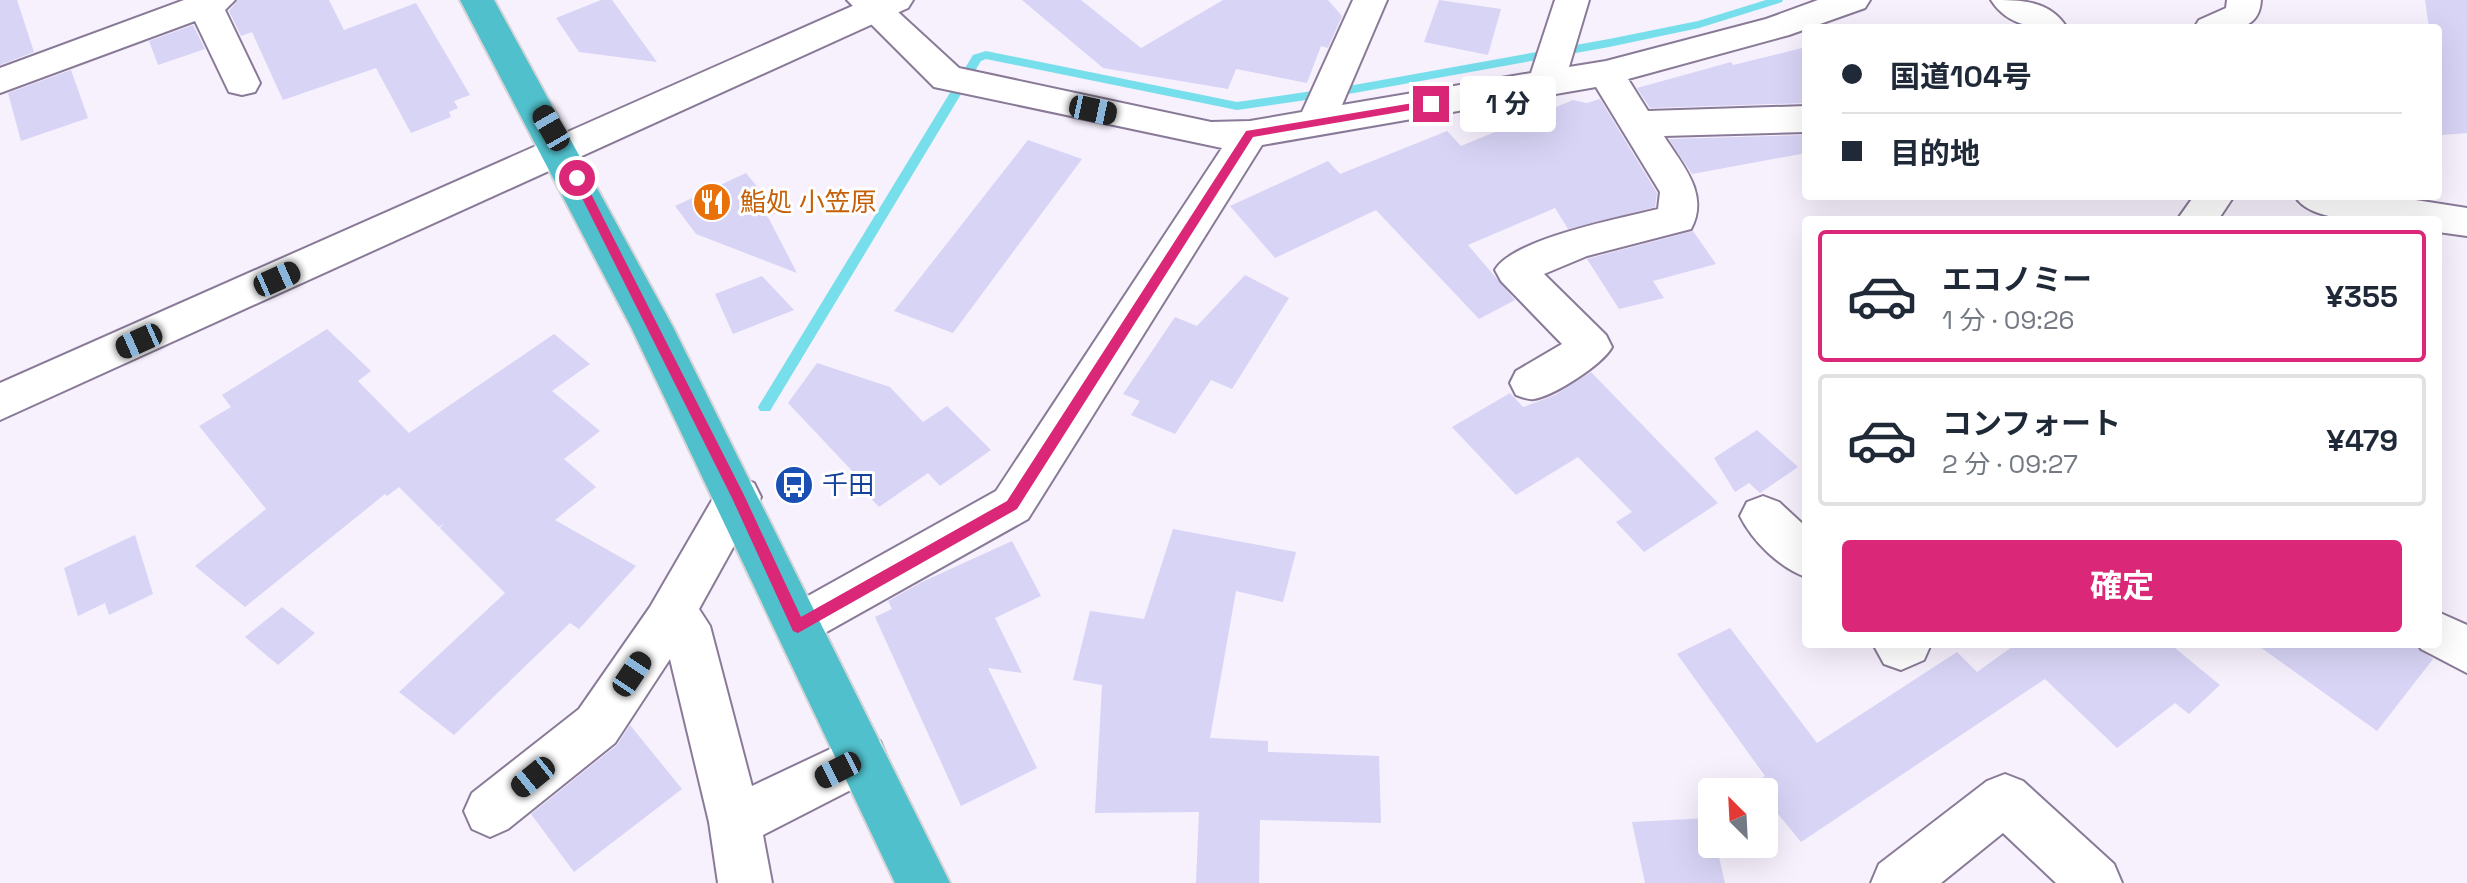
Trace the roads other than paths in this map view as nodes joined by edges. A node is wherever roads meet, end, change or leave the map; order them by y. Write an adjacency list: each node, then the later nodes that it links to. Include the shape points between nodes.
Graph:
1 (477, 0): 19 (highway)
2 (1370, 0): 16 (street)
3 (1572, 0): 14 (street)
4 (1853, 0): 11 (street, via 1777,27)
5 (2008, 0): 9 (street)
6 (2244, 0): 10 (street, via 2243,14)
7 (211, 2): 12 (street); 13 (street)
8 (879, 3): 18 (street, via 947,78 1211,135); 19 (street)
9 (2044, 24)
10 (2220, 24)
11 (1606, 73): 14 (street); 17 (street)
12 (0, 81)
13 (242, 83)
14 (1546, 84): 16 (street)
15 (1802, 119): 17 (street)
16 (1316, 123): 18 (street)
17 (1635, 124): 24 (street, via 1679,192 1677,219 1578,243 1515,270 1591,347)
18 (1250, 134): 30 (street, via 1012,505)
19 (564, 152): 25 (street); 26 (highway)
20 (2322, 200): 21 (street)
21 (2427, 216)
22 (2442, 218): 23 (street)
23 (2467, 222)
24 (1531, 383)
25 (0, 402)
26 (738, 497): 29 (street); 30 (highway)
27 (1763, 516): 28 (street)
28 (1802, 553)
29 (667, 622): 34 (street, via 597,726); 35 (street, via 686,626)
30 (798, 626): 33 (highway)
31 (2442, 636): 32 (street)
32 (2467, 651)
33 (862, 758): 35 (street); 37 (highway)
34 (490, 811)
35 (735, 822): 36 (street)
36 (745, 883)
37 (923, 883)
38 (1898, 883): 39 (street, via 2005,799)
39 (2095, 883)

